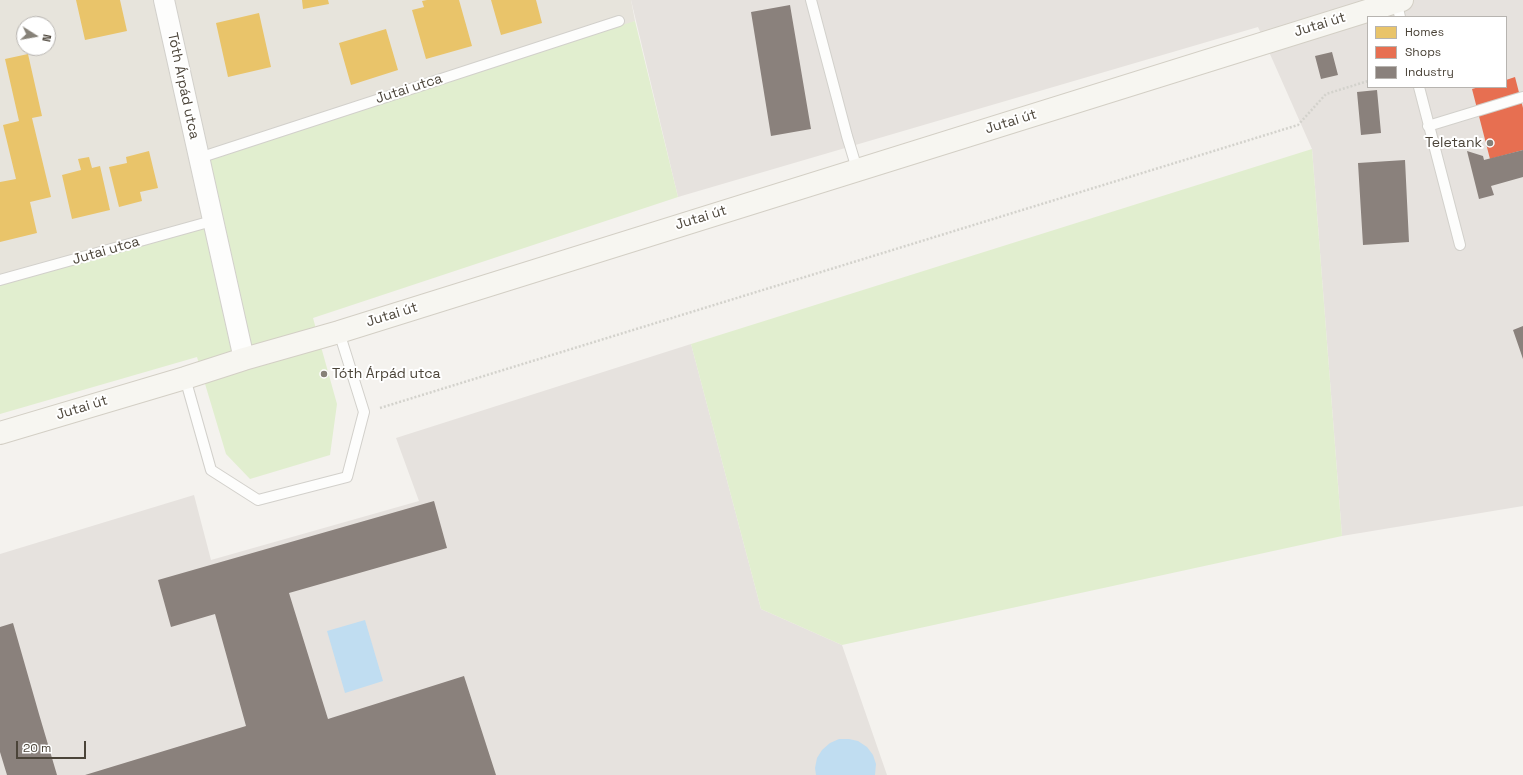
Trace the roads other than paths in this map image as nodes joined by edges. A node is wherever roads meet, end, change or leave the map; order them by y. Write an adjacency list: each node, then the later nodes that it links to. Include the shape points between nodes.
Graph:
1 (164, 0): 8 (street, Tóth Árpád utca)
2 (811, 0): 9 (lane)
3 (1398, 5): 9 (main road, Jutai út)
4 (619, 21): 8 (lane, Jutai utca)
5 (1419, 88): 7 (lane)
6 (1523, 97): 7 (lane)
7 (1428, 126): 11 (lane)
8 (198, 158): 10 (street, Tóth Árpád utca)
9 (857, 169): 13 (main road, Jutai út)
10 (212, 221): 12 (lane, Jutai utca); 14 (street, Tóth Árpád utca)
11 (1460, 245)
12 (0, 280)
13 (339, 332): 14 (main road, Jutai út); 15 (lane, via 364,412 347,477 258,500 211,470)
14 (244, 359): 15 (main road, Jutai út)
15 (185, 378): 16 (main road, Jutai út)
16 (0, 433)

